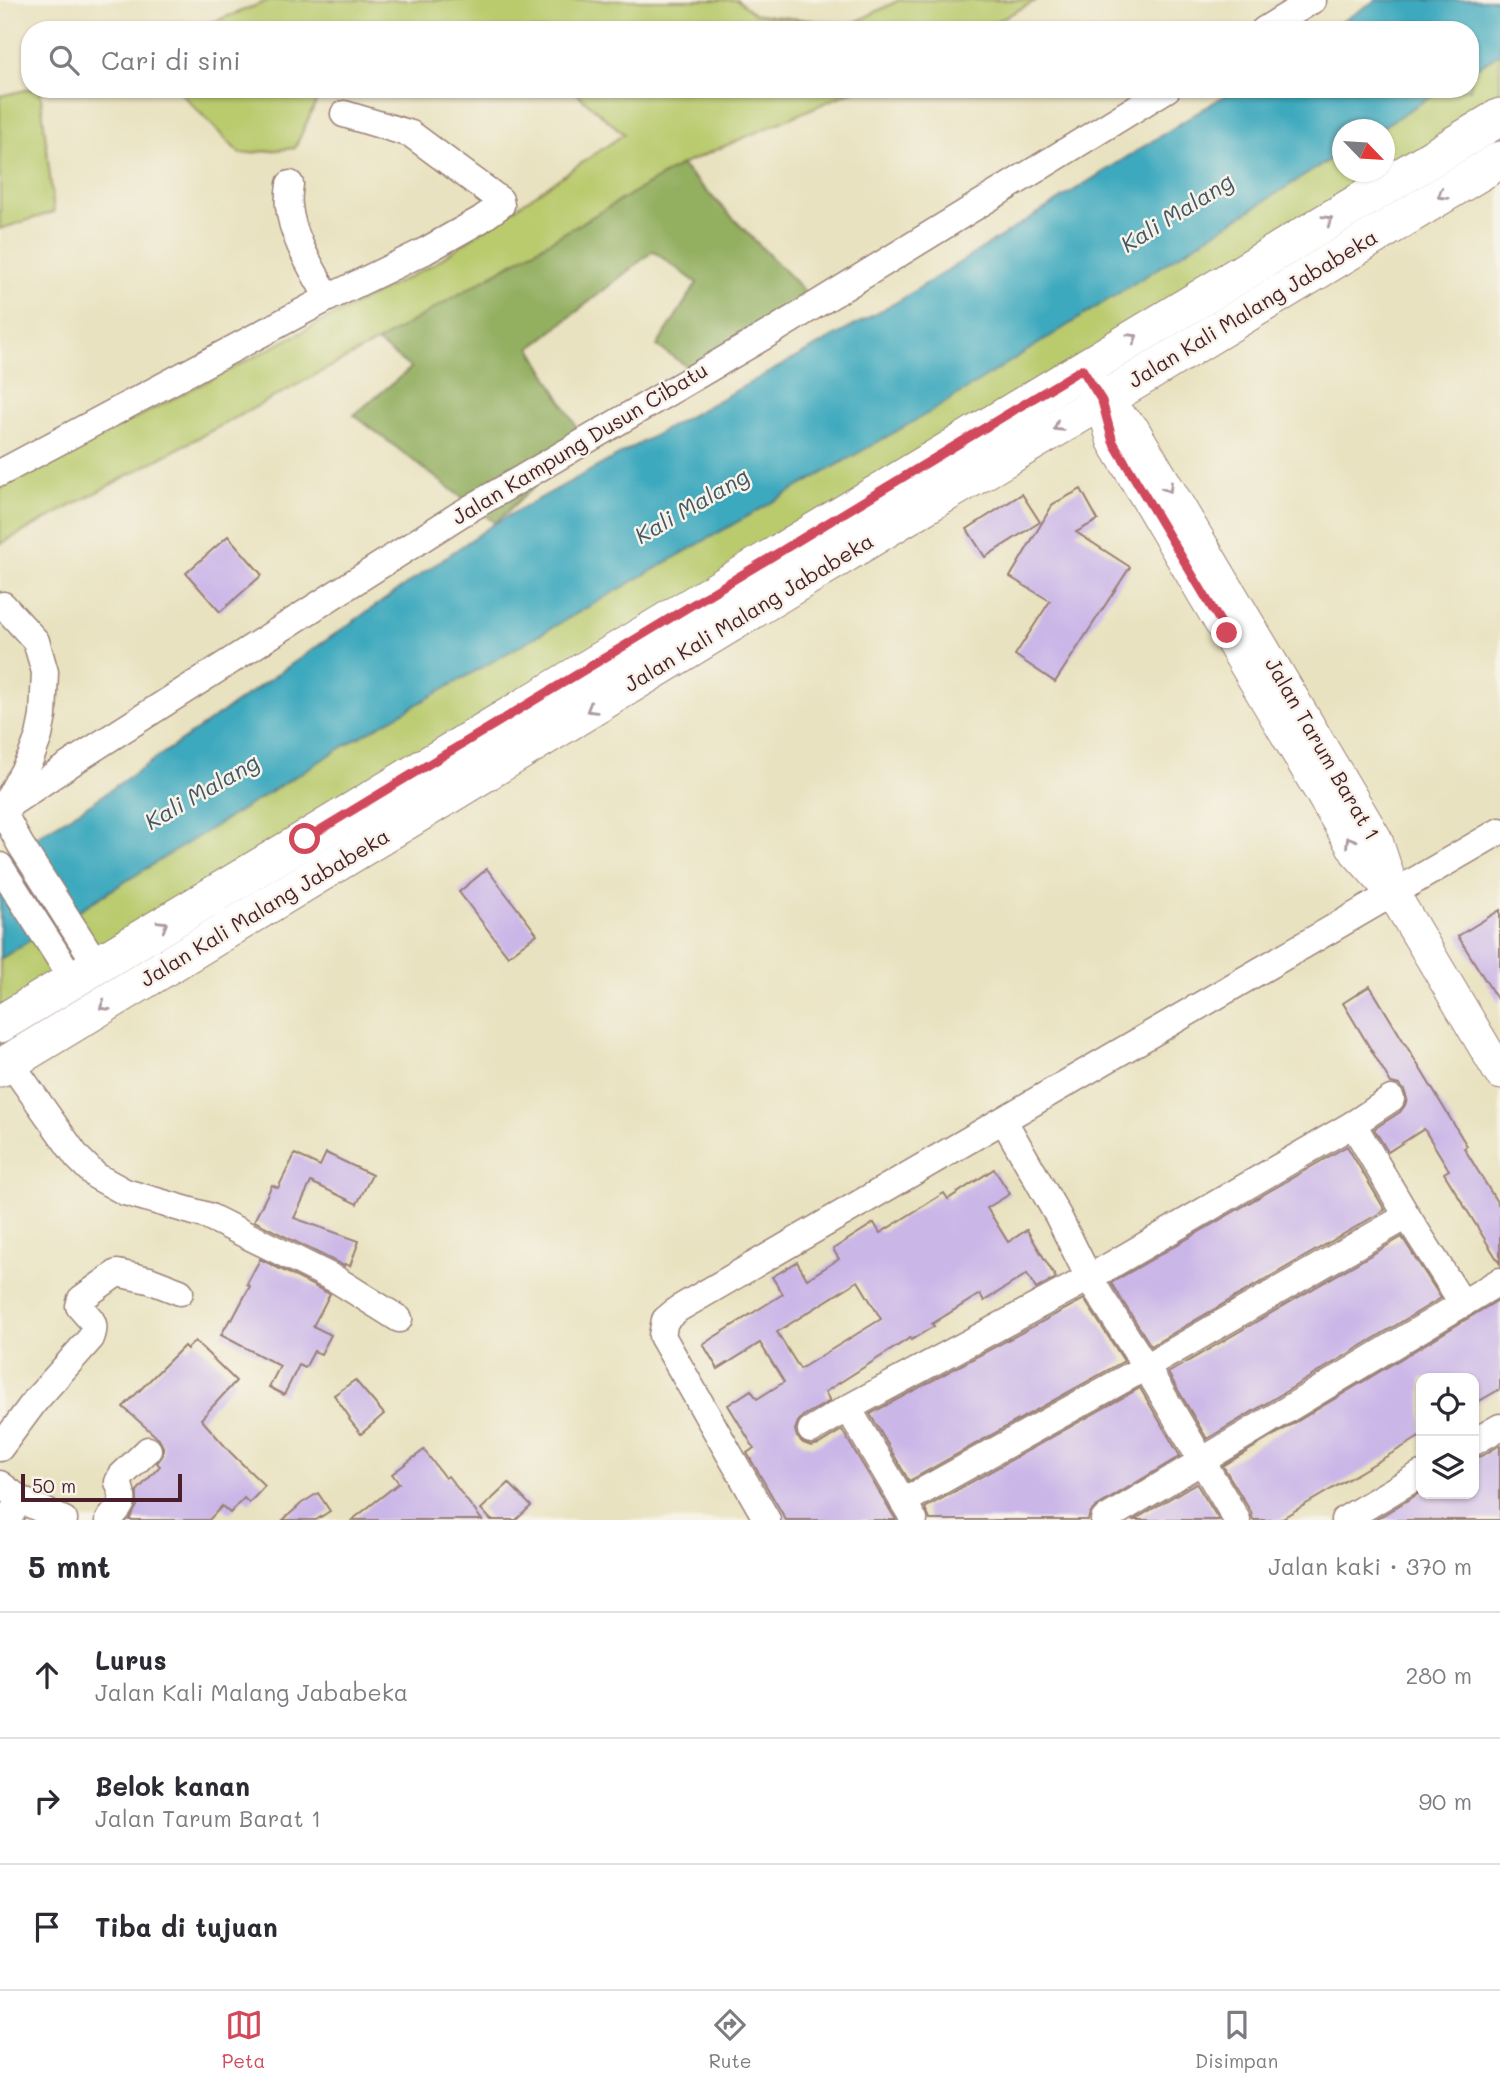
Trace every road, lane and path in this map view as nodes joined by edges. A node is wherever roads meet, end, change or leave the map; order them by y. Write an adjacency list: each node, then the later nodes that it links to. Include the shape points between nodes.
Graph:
1 (1313, 0): 2 (street)
2 (1279, 21)
3 (1152, 98): 13 (street, Jalan Kampung Dusun Cibatu, via 773,331 459,515)
4 (344, 114): 8 (street, via 411,134 501,205 425,251)
5 (1500, 117): 9 (main road, Jalan Kali Malang Jababeka, one-way to 5)
6 (1500, 160): 10 (main road, Jalan Kali Malang Jababeka, one-way to 10)
7 (290, 184): 8 (street, via 291,219)
8 (328, 298): 11 (street)
9 (1082, 369): 10 (street, Jalan Tarum Barat 1); 17 (main road, Jalan Kali Malang Jababeka, one-way to 9)
10 (1102, 401): 16 (street, Jalan Tarum Barat 1, via 1133,429 1376,839); 19 (main road, Jalan Kali Malang Jababeka, one-way to 19)
11 (0, 473)
12 (3, 605): 13 (street, via 36,641 46,672 39,736)
13 (1, 811): 17 (street)
14 (1500, 831): 16 (street)
15 (0, 866): 17 (street, via 50,945)
16 (1393, 893): 20 (street, Jalan Tarum Barat 1); 22 (street)
17 (85, 963): 18 (main road, Jalan Kali Malang Jababeka)
18 (0, 1024)
19 (5, 1065): 29 (street, via 96,1176 125,1192 208,1216 337,1280)
20 (1500, 1073)
21 (1391, 1099): 23 (street)
22 (1002, 1122): 25 (street); 44 (street, via 665,1320 662,1336)
23 (1353, 1124): 24 (street); 25 (street)
24 (1407, 1216): 28 (street); 30 (street)
25 (1089, 1278): 30 (street); 31 (street)
26 (1500, 1281): 28 (street)
27 (180, 1293): 35 (street, via 117,1273 81,1299 79,1306 94,1323 91,1338)
28 (1463, 1304): 37 (street)
29 (399, 1319)
30 (1146, 1367): 37 (street); 41 (street)
31 (848, 1408): 33 (street); 41 (street)
32 (1500, 1427): 34 (street)
33 (811, 1430)
34 (1479, 1439)
35 (0, 1448)
36 (148, 1450): 43 (street, via 121,1476 123,1502)
37 (1202, 1461): 45 (street); 46 (street)
38 (1416, 1477): 47 (street)
39 (0, 1484): 40 (street)
40 (13, 1510): 42 (street)
41 (909, 1511)
42 (64, 1520)
43 (109, 1520)
44 (767, 1520)
45 (1104, 1520)
46 (1237, 1520)
47 (1343, 1520)

